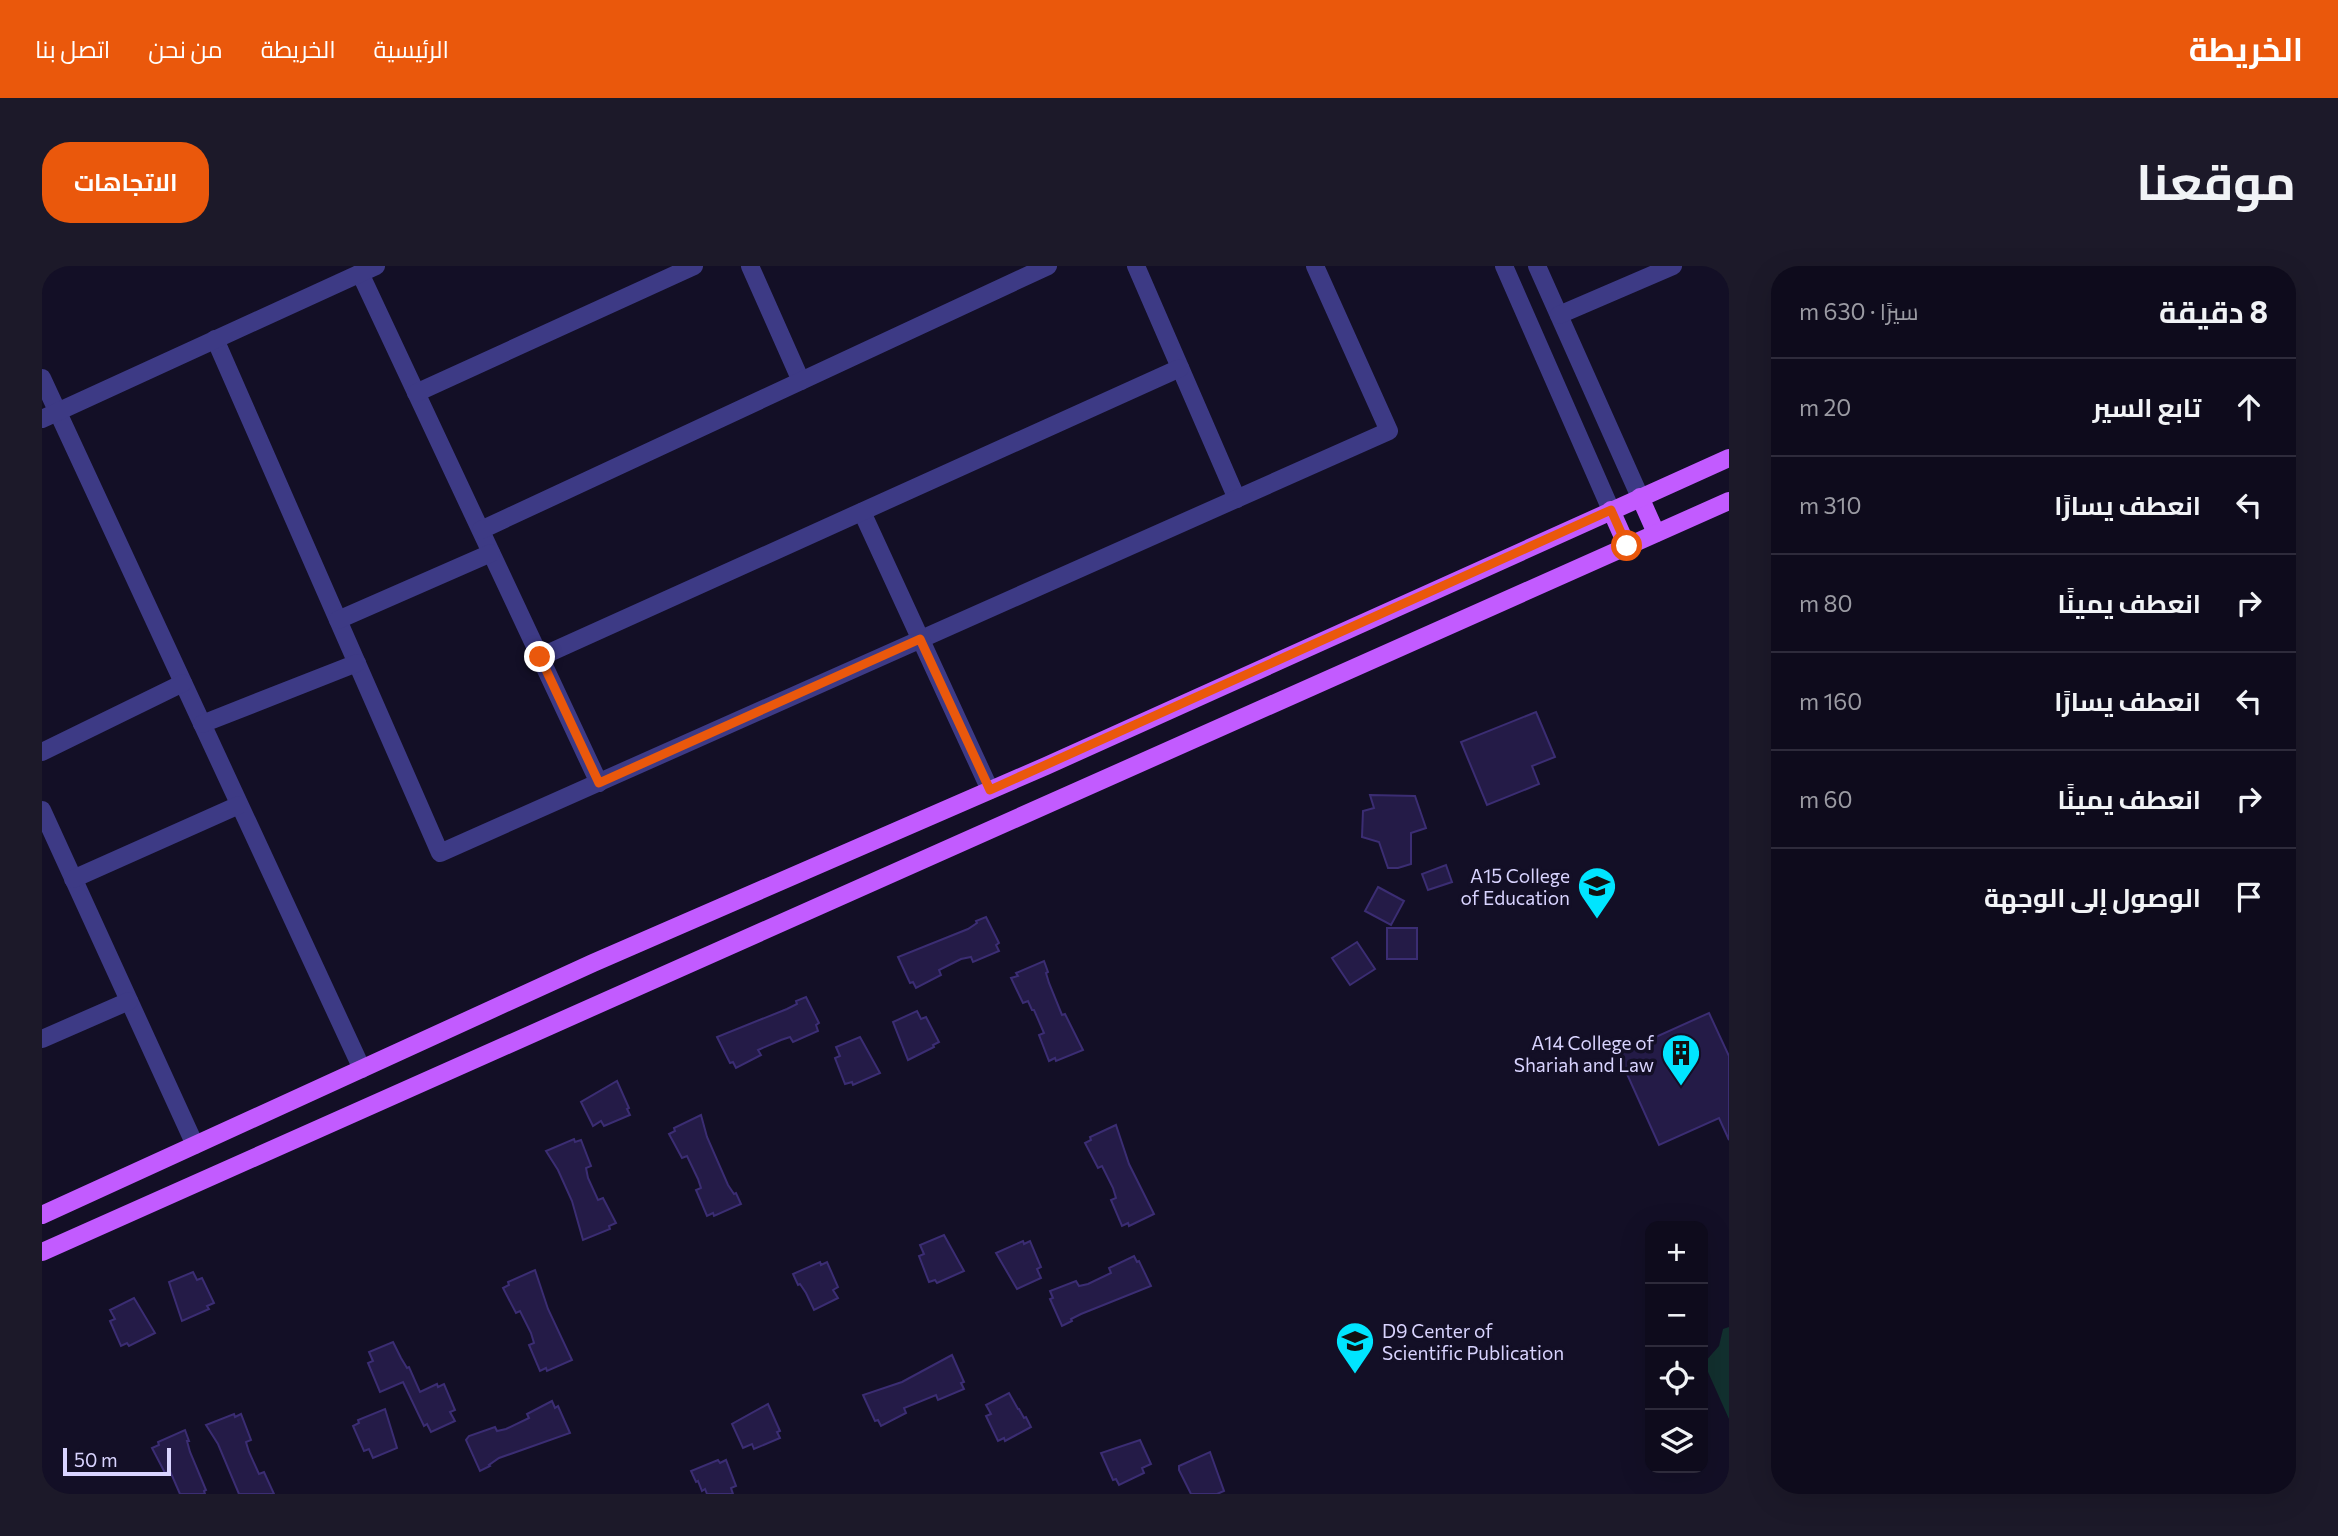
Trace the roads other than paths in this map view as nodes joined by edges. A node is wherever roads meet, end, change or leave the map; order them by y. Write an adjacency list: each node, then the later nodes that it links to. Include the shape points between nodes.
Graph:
1 (694, 266): 15 (street)
2 (750, 266): 14 (street)
3 (1048, 266): 14 (street)
4 (1136, 266): 12 (street)
5 (1315, 266): 19 (street, via 1389,431)
6 (1504, 266): 21 (street)
7 (1536, 266): 10 (street)
8 (1673, 266): 10 (street)
9 (368, 270): 11 (street); 15 (street)
10 (1559, 315): 18 (street)
11 (215, 339): 16 (street); 27 (street)
12 (1180, 368): 19 (street); 22 (street)
13 (42, 378): 16 (street)
14 (801, 381): 23 (street)
15 (416, 393): 23 (street)
16 (50, 415): 31 (street)
17 (1729, 458): 18 (main road)
18 (1640, 497): 21 (main road); 24 (main road)
19 (1237, 499): 28 (street)
20 (1729, 501): 24 (main road)
21 (1611, 510): 25 (main road); 35 (main road)
22 (862, 512): 28 (street); 29 (street)
23 (481, 530): 26 (street)
24 (1656, 533): 25 (main road)
25 (1627, 546): 44 (main road)
26 (491, 553): 27 (street); 29 (street)
27 (338, 620): 30 (street)
28 (920, 639): 34 (street); 35 (street)
29 (540, 657): 34 (street)
30 (357, 663): 32 (street); 34 (street, via 440,853)
31 (183, 683): 32 (street); 33 (street)
32 (202, 724): 36 (street)
33 (42, 752)
34 (599, 783)
35 (990, 790): 41 (main road)
36 (239, 805): 38 (street); 41 (street)
37 (42, 810): 38 (street)
38 (73, 879): 39 (street)
39 (129, 1001): 40 (street); 42 (street)
40 (42, 1039)
41 (362, 1069): 42 (main road)
42 (195, 1145): 43 (main road)
43 (42, 1215)
44 (42, 1252)

